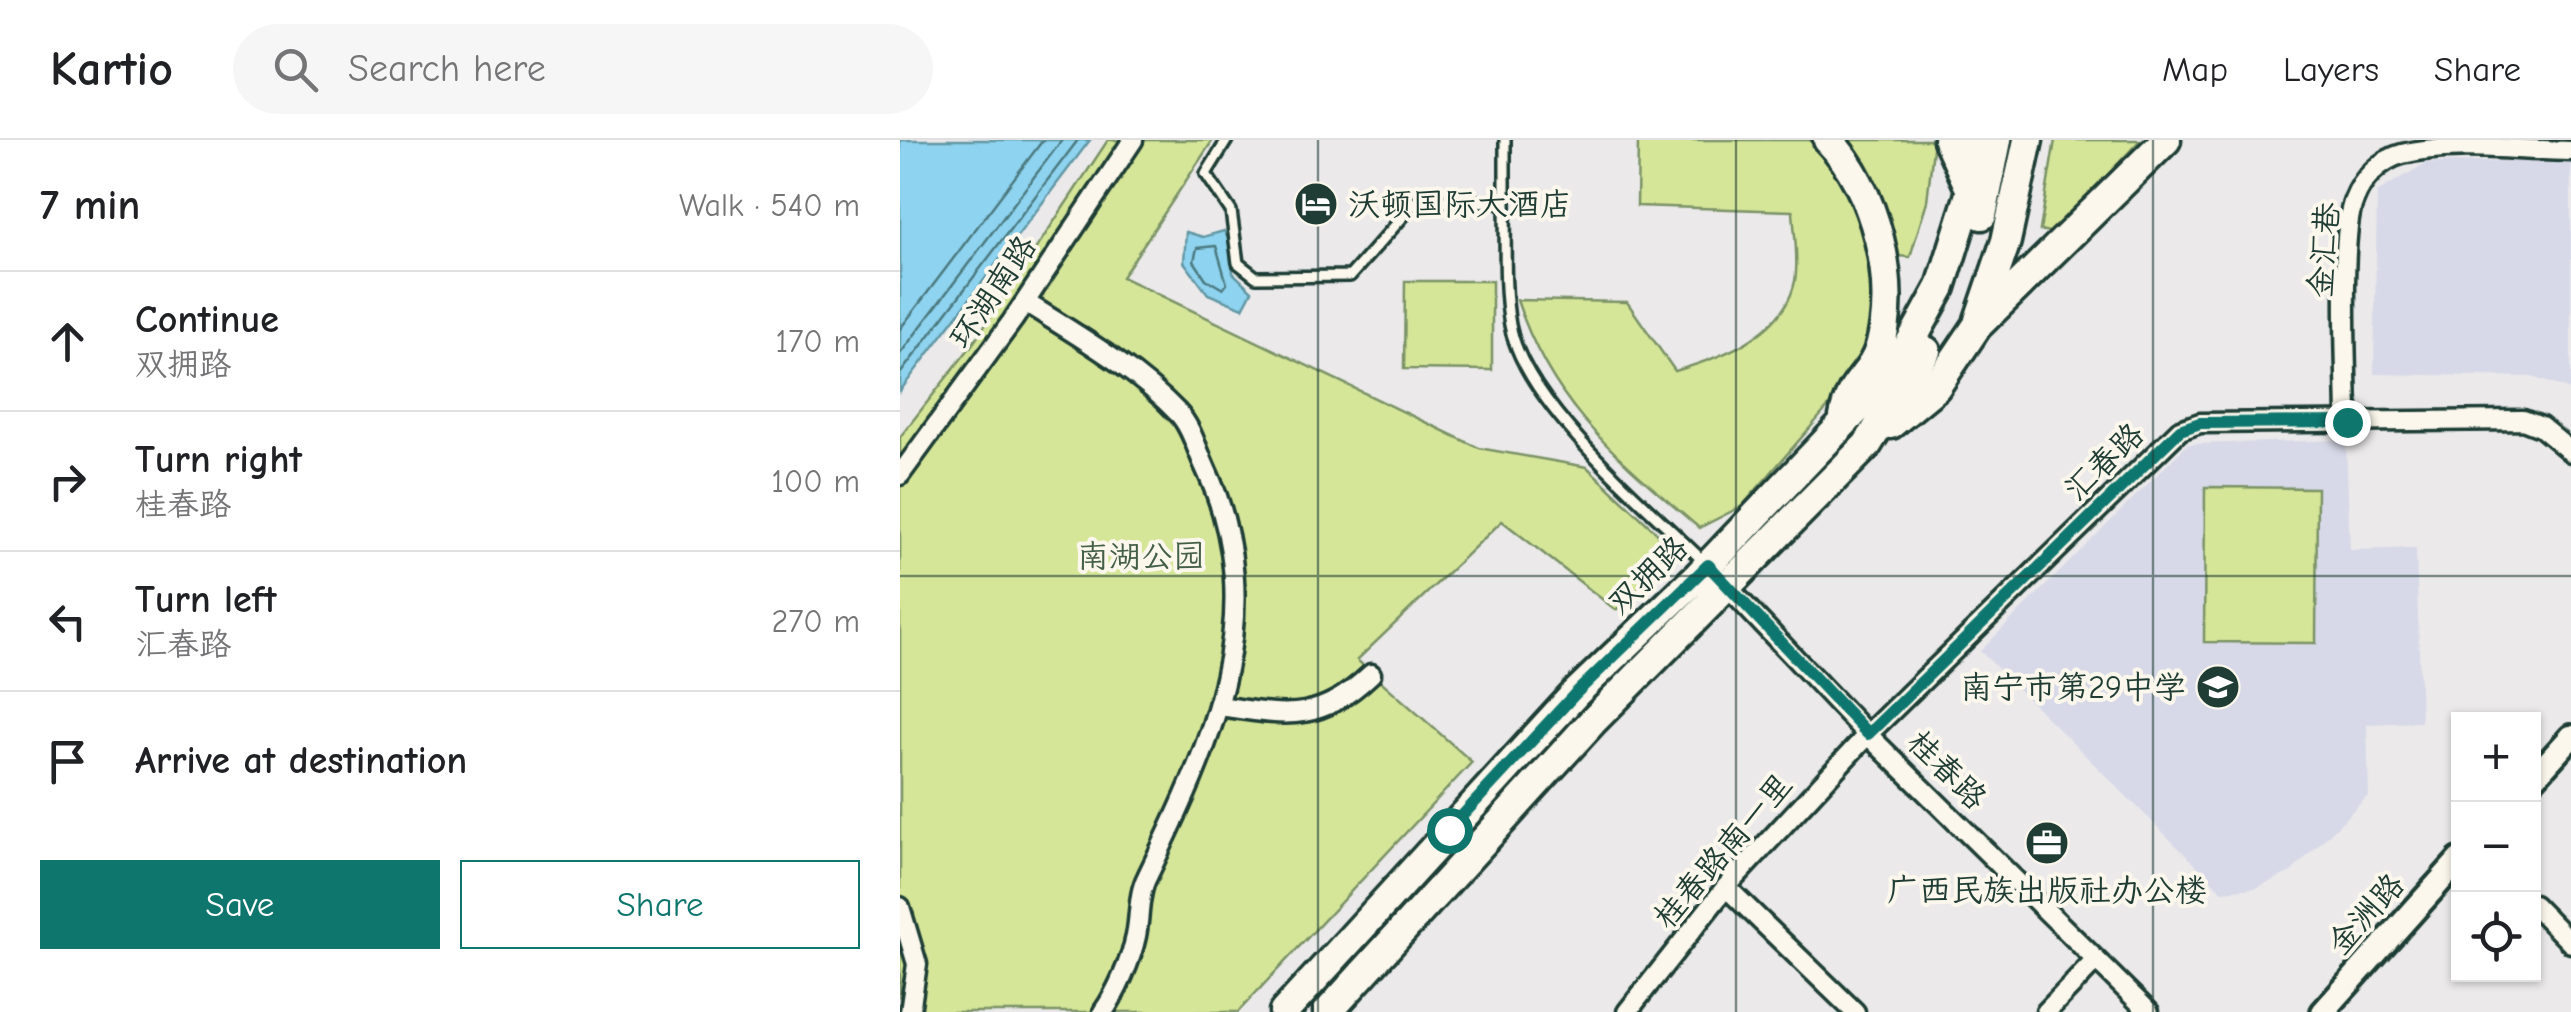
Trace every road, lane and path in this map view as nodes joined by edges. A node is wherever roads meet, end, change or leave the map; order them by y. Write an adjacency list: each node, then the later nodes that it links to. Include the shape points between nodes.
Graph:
1 (1133, 140): 13 (street, 环湖南路)
2 (1227, 140): 12 (lane, via 1206,174 1231,211 1238,262 1256,276 1350,276 1417,202)
3 (1505, 140): 12 (lane)
4 (1828, 140): 16 (main road, via 1846,159 1872,221 1888,298 1878,353 1848,393)
5 (1948, 140): 11 (main road)
6 (1973, 140): 11 (main road, 双拥路)
7 (1997, 140): 17 (main road, 双拥路, via 1956,294)
8 (2028, 140): 14 (main road, via 2006,242)
9 (2166, 140): 14 (main road)
10 (2571, 151): 15 (street, 金汇巷, via 2425,150 2399,155 2364,180 2352,203 2348,236)
11 (1971, 191): 16 (main road, 双拥路, via 1941,288 1897,367)
12 (1505, 202): 20 (lane, via 1510,325 1522,362 1584,446)
13 (1025, 302): 19 (street, 环湖南路); 23 (street, via 1108,354 1181,415 1225,509 1232,558 1236,626)
14 (1977, 326): 17 (main road, via 1936,387)
15 (2347, 422): 18 (street, 汇春路, via 2523,420); 24 (street, 汇春路, via 2200,423 2180,430)
16 (1843, 425): 20 (main road, 双拥路)
17 (1867, 445): 21 (main road, 双拥路)
18 (2571, 452)
19 (900, 475)
20 (1708, 565): 21 (street, 桂春路); 35 (main road, 双拥路, via 1575,694)
21 (1728, 588): 24 (street, 桂春路); 36 (main road, 双拥路, via 1592,722)
22 (1371, 674): 23 (street, via 1334,704 1305,714)
23 (1220, 706): 34 (street, via 1198,772 1144,882 1136,939)
24 (1868, 734): 28 (street, 桂春路南一里); 32 (street, 桂春路)
25 (2571, 737): 26 (main road)
26 (2541, 770)
27 (2451, 868): 41 (main road, 金洲路)
28 (1726, 886): 37 (street, 桂春路南一里); 38 (street)
29 (900, 907): 33 (street, via 917,964)
30 (2541, 912): 31 (street)
31 (2571, 943)
32 (2095, 961): 39 (street); 40 (street, 桂春路)
33 (910, 1012)
34 (1103, 1012)
35 (1284, 1012)
36 (1328, 1012)
37 (1627, 1012)
38 (1855, 1012)
39 (2046, 1012)
40 (2149, 1012)
41 (2322, 1012)

